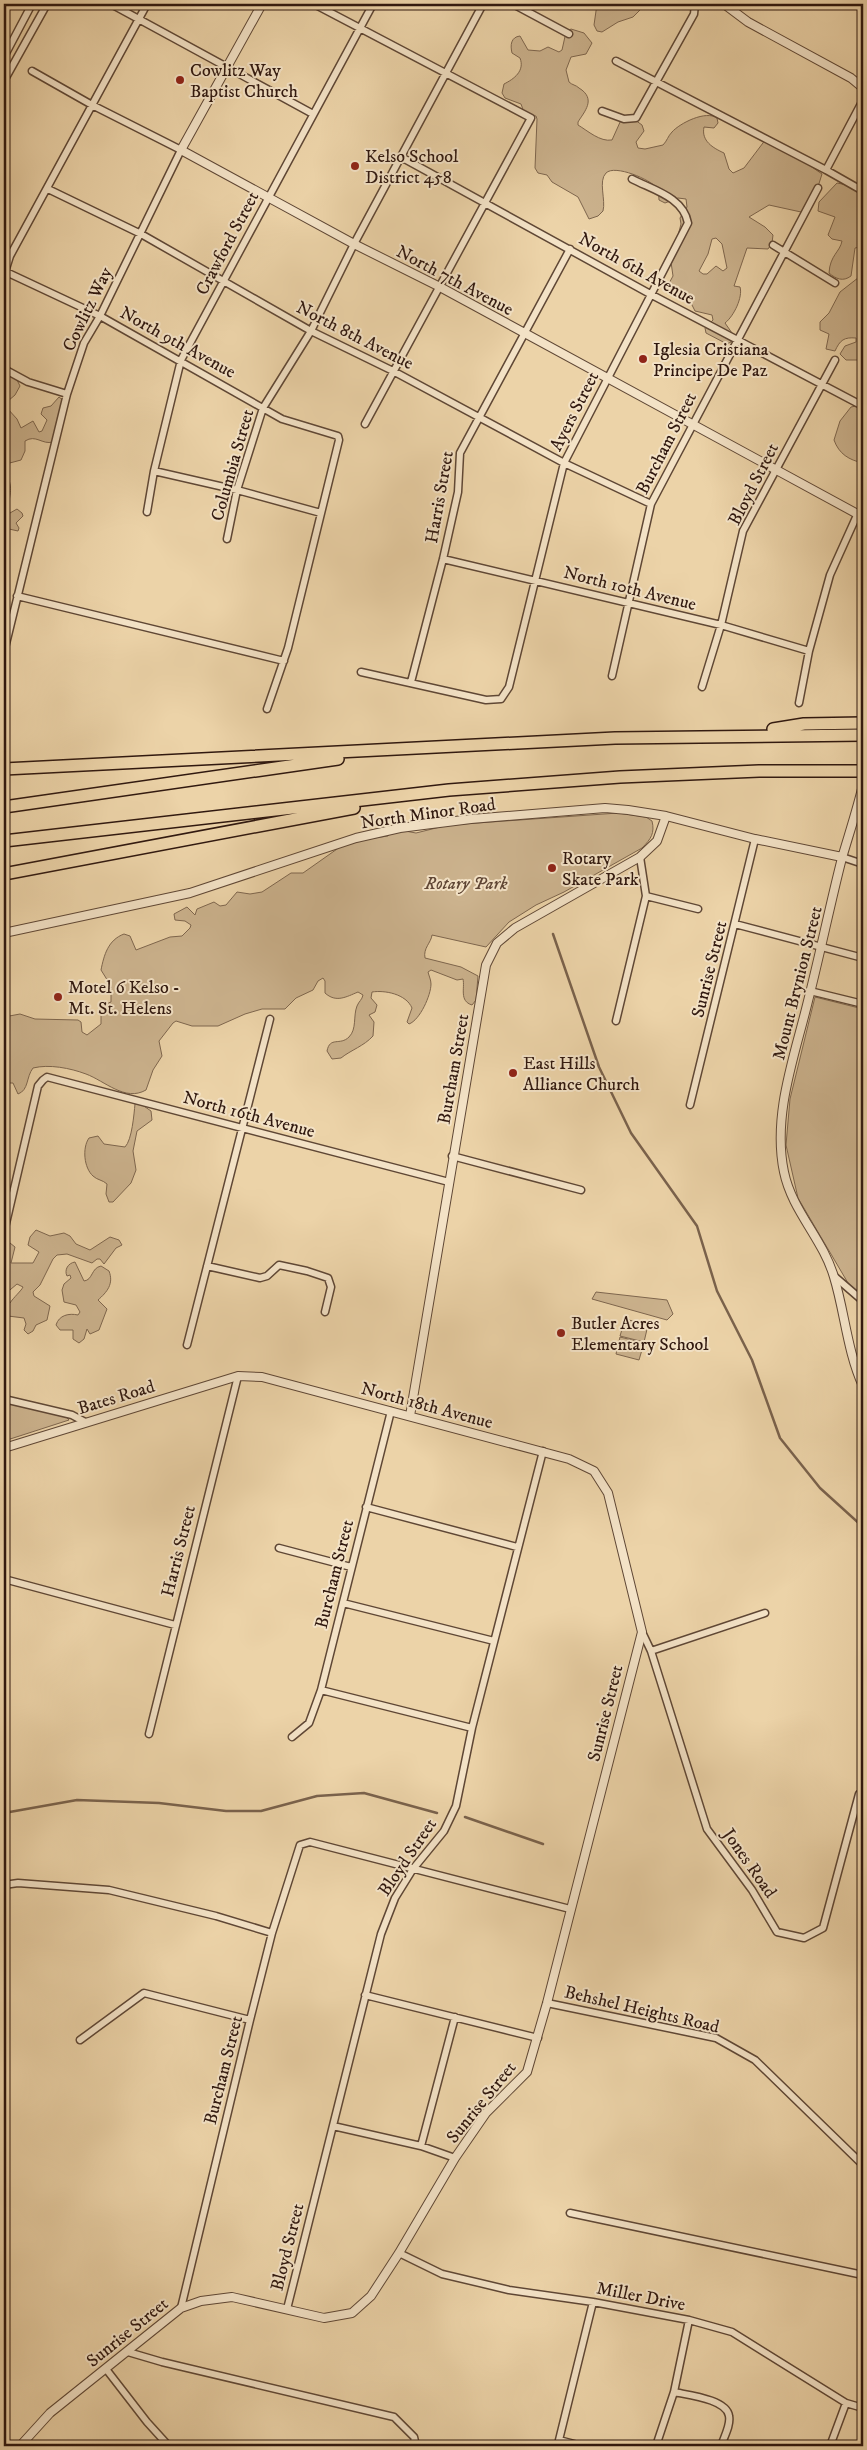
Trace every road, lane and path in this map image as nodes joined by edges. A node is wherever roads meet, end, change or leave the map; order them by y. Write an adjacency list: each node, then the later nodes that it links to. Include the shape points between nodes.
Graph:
1 (32, 4): 15 (street)
2 (47, 4): 20 (street)
3 (111, 4): 12 (street)
4 (147, 4): 12 (street)
5 (262, 4): 17 (street, Cowlitz Way)
6 (314, 4): 13 (street)
7 (373, 4): 13 (street, Crawford Street)
8 (483, 4): 19 (street, Columbia Street)
9 (513, 4): 14 (street)
10 (695, 4): 21 (street, via 694,14)
11 (724, 4): 22 (street, via 748,22 843,73)
12 (138, 19): 17 (street); 24 (street)
13 (360, 28): 19 (street); 26 (street, Crawford Street)
14 (569, 34)
15 (4, 56)
16 (616, 61): 21 (street)
17 (227, 67): 26 (street); 27 (street, Cowlitz Way)
18 (32, 71): 24 (street, North 7th Avenue)
19 (445, 73): 28 (street, Columbia Street); 35 (street, via 531,118)
20 (4, 81)
21 (657, 82): 25 (street, via 636,118 624,120); 29 (street)
22 (863, 88)
23 (863, 100): 29 (street)
24 (92, 106): 27 (street, North 7th Avenue); 32 (street)
25 (602, 110)
26 (313, 114): 34 (street, Crawford Street)
27 (181, 150): 34 (street, North 7th Avenue); 36 (street, Cowlitz Way)
28 (401, 157): 35 (street, North 6th Avenue); 37 (street, Columbia Street)
29 (826, 170): 33 (street)
30 (632, 179): 46 (street, Ayers Street, via 677,201 686,212 688,223)
31 (818, 188): 40 (street, Burcham Street)
32 (48, 189): 36 (street, North 8th Avenue); 41 (street)
33 (863, 191)
34 (269, 198): 37 (street, North 7th Avenue); 43 (street, Crawford Street)
35 (485, 203): 39 (street, North 6th Avenue); 45 (street)
36 (141, 234): 43 (street, North 8th Avenue); 47 (street, Cowlitz Way)
37 (354, 244): 45 (street, North 7th Avenue); 48 (street, Columbia Street)
38 (773, 245): 40 (street)
39 (570, 249): 46 (street, North 6th Avenue); 49 (street, Harris Street)
40 (784, 252): 44 (street); 50 (street, Burcham Street)
41 (7, 255): 42 (street)
42 (4, 272): 47 (street, North 9th Avenue)
43 (225, 280): 48 (street, North 8th Avenue); 51 (street, Crawford Street)
44 (835, 283)
45 (440, 287): 49 (street, North 7th Avenue); 54 (street)
46 (652, 295): 50 (street, North 6th Avenue); 55 (street, Ayers Street)
47 (100, 316): 51 (street, North 9th Avenue); 57 (street, Cowlitz Way, via 84,343)
48 (311, 331): 54 (street, North 8th Avenue); 59 (street, Columbia Street)
49 (524, 333): 55 (street, North 7th Avenue); 60 (street, Harris Street)
50 (737, 339): 56 (street, North 6th Avenue); 62 (street, Burcham Street)
51 (182, 360): 59 (street, North 9th Avenue); 65 (street, Crawford Street)
52 (835, 360): 56 (street, Bloyd Street)
53 (4, 369): 57 (street, via 34,385)
54 (394, 371): 60 (street, North 8th Avenue); 61 (street)
55 (608, 378): 62 (street, North 7th Avenue); 63 (street, Ayers Street)
56 (821, 384): 58 (street, North 6th Avenue); 64 (street, Bloyd Street)
57 (67, 394): 74 (street, Cowlitz Way)
58 (859, 404)
59 (263, 408): 66 (street, Columbia Street); 69 (street, North 9th Avenue, via 282,418 338,436)
60 (478, 417): 63 (street, North 8th Avenue); 72 (street, Harris Street, via 460,453 458,492)
61 (365, 424)
62 (692, 424): 64 (street, North 7th Avenue); 67 (street, Burcham Street)
63 (564, 463): 67 (street, North 8th Avenue); 73 (street, Ayers Street)
64 (777, 468): 70 (street, North 7th Avenue); 76 (street, Bloyd Street, via 744,531)
65 (154, 471): 66 (street); 68 (street, Crawford Street)
66 (237, 490): 69 (street); 71 (street, Columbia Street)
67 (651, 504): 75 (street, Burcham Street)
68 (146, 512)
69 (320, 513): 80 (street)
70 (861, 515): 78 (street, via 830,575)
71 (227, 539)
72 (443, 558): 73 (street, North 10th Avenue); 83 (street, Harris Street)
73 (534, 580): 75 (street, North 10th Avenue); 83 (street, Ayers Street, via 509,687 501,699 486,700)
74 (17, 596): 77 (street, Cowlitz Way); 80 (street)
75 (628, 604): 76 (street, North 10th Avenue); 82 (street, Burcham Street)
76 (721, 625): 78 (street, North 10th Avenue); 84 (street, Bloyd Street)
77 (6, 636): 79 (street, Cowlitz Way)
78 (809, 651): 85 (street)
79 (4, 652)
80 (284, 661): 86 (street)
81 (361, 672): 83 (street)
82 (612, 676)
83 (411, 682)
84 (702, 687)
85 (799, 703)
86 (267, 709)
87 (863, 723): 89 (highway, via 804,724)
88 (863, 735): 89 (highway)
89 (739, 736): 90 (highway, via 615,738)
90 (401, 750): 91 (highway); 95 (highway)
91 (4, 769)
92 (863, 771): 94 (highway, via 775,770 620,777)
93 (863, 785): 100 (street, Mount Brynion Street)
94 (449, 790): 98 (highway); 102 (highway)
95 (4, 807)
96 (666, 816): 97 (street, North Minor Road); 99 (street, Burcham Street, via 657,841); 106 (street, North Minor Road, via 605,808 400,828 356,838 190,893)
97 (755, 839): 100 (street, North Minor Road); 105 (street, Sunrise Street)
98 (4, 841)
99 (640, 857): 103 (street); 115 (street, Burcham Street, via 515,928 498,943 486,965)
100 (842, 857): 101 (street, North Minor Road); 107 (street, Mount Brynion Street)
101 (863, 864)
102 (4, 874)
103 (646, 896): 104 (street); 112 (street)
104 (698, 909)
105 (735, 924): 107 (street); 113 (street, Sunrise Street)
106 (4, 933)
107 (821, 947): 108 (street); 109 (street, Mount Brynion Street)
108 (863, 958)
109 (810, 991): 110 (street); 121 (street, Mount Brynion Street, via 783,1103 784,1171 802,1217 821,1246)
110 (863, 1004)
111 (270, 1019): 114 (street)
112 (616, 1021)
113 (690, 1105)
114 (242, 1127): 116 (street, North 16th Avenue); 118 (street, North 16th Avenue, via 52,1078 42,1080); 120 (street)
115 (452, 1156): 116 (street, Burcham Street); 117 (street)
116 (448, 1182): 129 (street, Burcham Street)
117 (581, 1190)
118 (5, 1221): 119 (street)
119 (4, 1232)
120 (207, 1266): 123 (street, via 260,1278 279,1266 288,1266 325,1277 332,1282); 124 (street)
121 (834, 1276): 122 (street); 126 (street, Mount Brynion Street, via 852,1355)
122 (863, 1300)
123 (325, 1312)
124 (187, 1345)
125 (238, 1376): 128 (street, North 18th Avenue, via 262,1377); 130 (street, Bates Road); 141 (street, Harris Street)
126 (863, 1386)
127 (4, 1399): 130 (street, via 72,1415)
128 (391, 1411): 129 (street, North 18th Avenue); 134 (street, Burcham Street)
129 (410, 1416): 132 (street, North 18th Avenue)
130 (85, 1422): 131 (street, Bates Road)
131 (4, 1448)
132 (542, 1452): 133 (street, North 18th Avenue, via 582,1463); 135 (street, Bloyd Street)
133 (601, 1481): 142 (street, Sunrise Street, via 612,1508)
134 (366, 1507): 135 (street); 137 (street, Burcham Street)
135 (517, 1547): 143 (street, Bloyd Street)
136 (280, 1548): 137 (street)
137 (350, 1567): 139 (street, Burcham Street)
138 (4, 1580): 141 (street)
139 (343, 1603): 143 (street); 145 (street, Burcham Street)
140 (765, 1614): 144 (street)
141 (175, 1625): 147 (street, Harris Street)
142 (642, 1632): 144 (street, Jones Road); 152 (street, Sunrise Street)
143 (494, 1641): 146 (street, Bloyd Street)
144 (651, 1651): 149 (street, Jones Road, via 708,1829 752,1890 777,1932 804,1938 823,1928)
145 (321, 1690): 146 (street); 148 (street, Burcham Street, via 309,1723)
146 (472, 1728): 150 (street, Bloyd Street, via 456,1806)
147 (149, 1734)
148 (292, 1737)
149 (859, 1794)
150 (413, 1869): 152 (street); 153 (street, Burcham Street, via 310,1842 303,1843 297,1850); 154 (street, Bloyd Street, via 388,1914)
151 (4, 1885): 153 (street, via 18,1883 109,1890)
152 (570, 1909): 155 (street, Sunrise Street)
153 (272, 1933): 157 (street, Burcham Street)
154 (365, 1995): 156 (street); 160 (street, Bloyd Street)
155 (547, 2003): 158 (street, Sunrise Street); 163 (street, Behshel Heights Road, via 716,2038 755,2060)
156 (455, 2017): 158 (street); 161 (street)
157 (250, 2020): 159 (street, via 144,1994); 168 (street, Burcham Street)
158 (538, 2038): 162 (street, Sunrise Street, via 527,2072 486,2113)
159 (80, 2040)
160 (333, 2126): 161 (street); 169 (street, Bloyd Street)
161 (422, 2146): 162 (street)
162 (455, 2158): 165 (street, Sunrise Street)
163 (863, 2165)
164 (570, 2213): 166 (street)
165 (399, 2254): 167 (street, Miller Drive, via 442,2274 509,2290); 169 (street, Sunrise Street, via 371,2296 352,2313 324,2318)
166 (863, 2275)
167 (593, 2302): 170 (street, Miller Drive); 179 (street, via 559,2440)
168 (181, 2308): 169 (street, Sunrise Street, via 201,2301 232,2298); 171 (street, Sunrise Street)
169 (287, 2309)
170 (689, 2320): 173 (street); 174 (street, Miller Drive, via 732,2332)
171 (128, 2352): 172 (street, Sunrise Street); 178 (street, via 394,2418 414,2437)
172 (106, 2369): 176 (street); 177 (street, Sunrise Street, via 50,2413)
173 (674, 2392): 180 (street); 181 (street, via 716,2402 727,2410 728,2425)
174 (846, 2403): 175 (street, Miller Drive); 182 (street)
175 (863, 2408)
176 (167, 2444)
177 (20, 2446)
178 (416, 2446)
179 (582, 2446)
180 (656, 2446)
181 (721, 2446)
182 (830, 2446)

